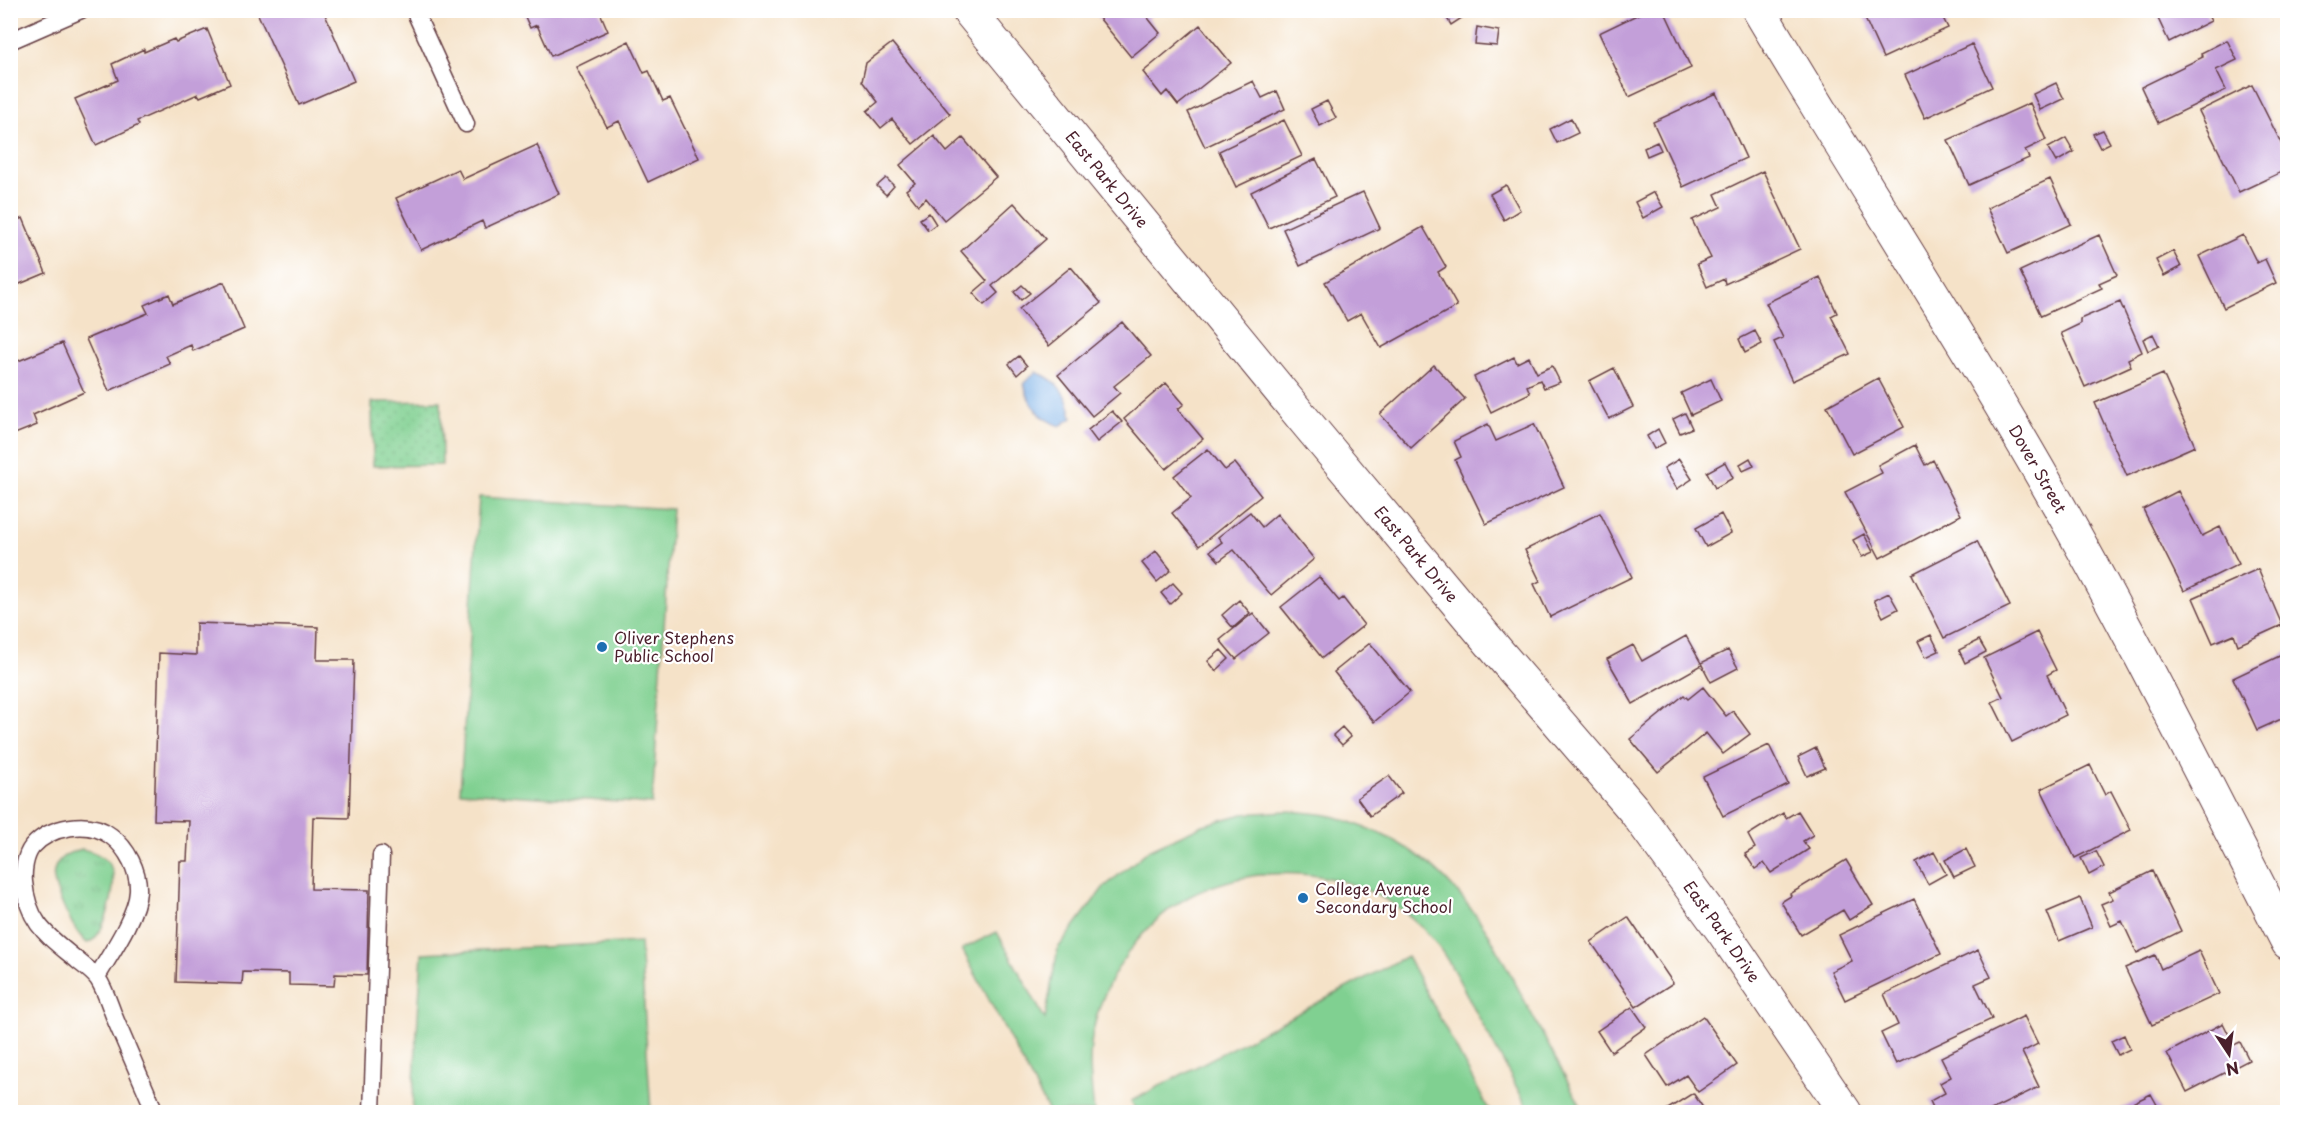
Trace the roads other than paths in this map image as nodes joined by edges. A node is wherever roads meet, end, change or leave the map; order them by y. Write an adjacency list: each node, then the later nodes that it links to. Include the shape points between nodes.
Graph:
1 (81, 10): 5 (lane)
2 (414, 10): 6 (lane)
3 (968, 10): 12 (street, East Park Drive, via 1305,421 1634,810 1740,955)
4 (1759, 10): 8 (street, Dover Street, via 1942,307 2062,512)
5 (10, 41)
6 (466, 124)
7 (381, 855): 11 (lane)
8 (2288, 943)
9 (97, 977): 9 (lane, via 135,906 136,876 132,861 111,835 81,826 66,828 32,848 23,873 25,893 38,927); 10 (lane)
10 (155, 1113)
11 (372, 1113)
12 (1845, 1113)

